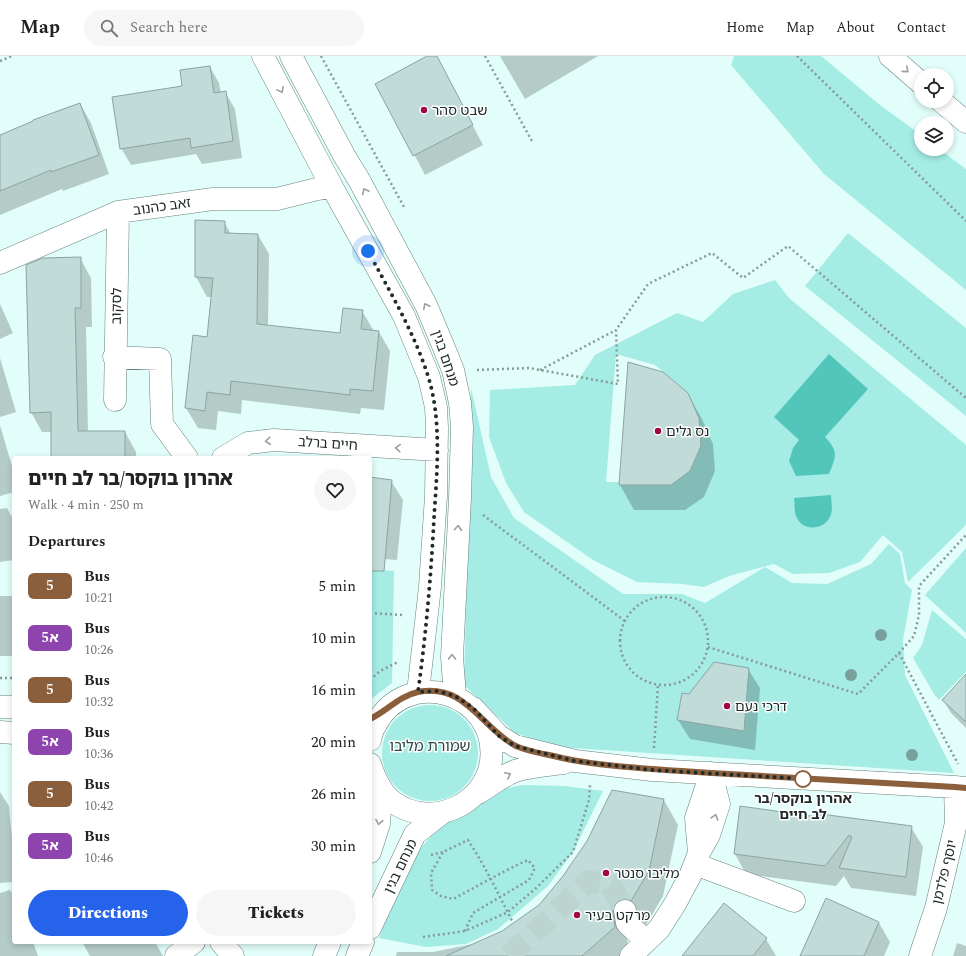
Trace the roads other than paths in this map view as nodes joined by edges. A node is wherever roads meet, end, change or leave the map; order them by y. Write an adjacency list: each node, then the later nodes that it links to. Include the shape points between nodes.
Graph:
1 (262, 56): 7 (street, מנחם בגין, one-way to 7)
2 (291, 56): 16 (street, מנחם בגין, one-way to 2, via 452,657 462,428 460,403 452,370 426,305)
3 (890, 56): 4 (street, one-way to 4)
4 (914, 77)
5 (949, 108): 6 (street)
6 (966, 122)
7 (332, 187): 8 (street, זאב כהנוב, via 277,199 213,199); 12 (street, מנחם בגין, via 404,316 420,352 436,407)
8 (118, 212): 9 (street, זאב כהנוב); 10 (street, לסקוב)
9 (0, 263)
10 (114, 357): 11 (street, לסקוב); 13 (street, via 160,359 162,424)
11 (114, 400)
12 (437, 450): 14 (street, חיים ברלב, one-way to 14, via 274,440 248,443); 15 (street, מנחם בגין, via 430,587)
13 (186, 456)
14 (227, 456)
15 (418, 692): 16 (street, via 437,691); 20 (street, via 401,698)
16 (455, 696): 19 (street)
17 (0, 707): 18 (street)
18 (12, 708)
19 (473, 708): 24 (street, via 499,736 515,746); 28 (street, via 484,724 490,742 491,761 486,779)
20 (377, 715): 23 (street)
21 (0, 732): 22 (street)
22 (12, 733)
23 (372, 733)
24 (575, 761): 25 (street, via 652,770); 28 (street, one-way to 24, via 516,771)
25 (711, 773): 27 (street); 31 (street, via 719,804 709,835)
26 (374, 777): 29 (street, via 393,802 408,810 425,814); 30 (street, one-way to 30, via 380,824)
27 (961, 788): 44 (street, יוסף פלדמן, via 956,823 936,908)
28 (475, 795): 29 (street, via 464,804)
29 (442, 813): 34 (street, מנחם בגין, via 415,834)
30 (372, 846)
31 (697, 858): 32 (street); 39 (street, via 675,904)
32 (794, 901)
33 (625, 911): 39 (street, via 627,923)
34 (372, 924)
35 (191, 944): 40 (street)
36 (223, 944): 41 (street)
37 (329, 944): 42 (street)
38 (362, 944): 43 (street)
39 (643, 949)
40 (176, 956)
41 (233, 956)
42 (324, 956)
43 (357, 956)
44 (920, 956)

